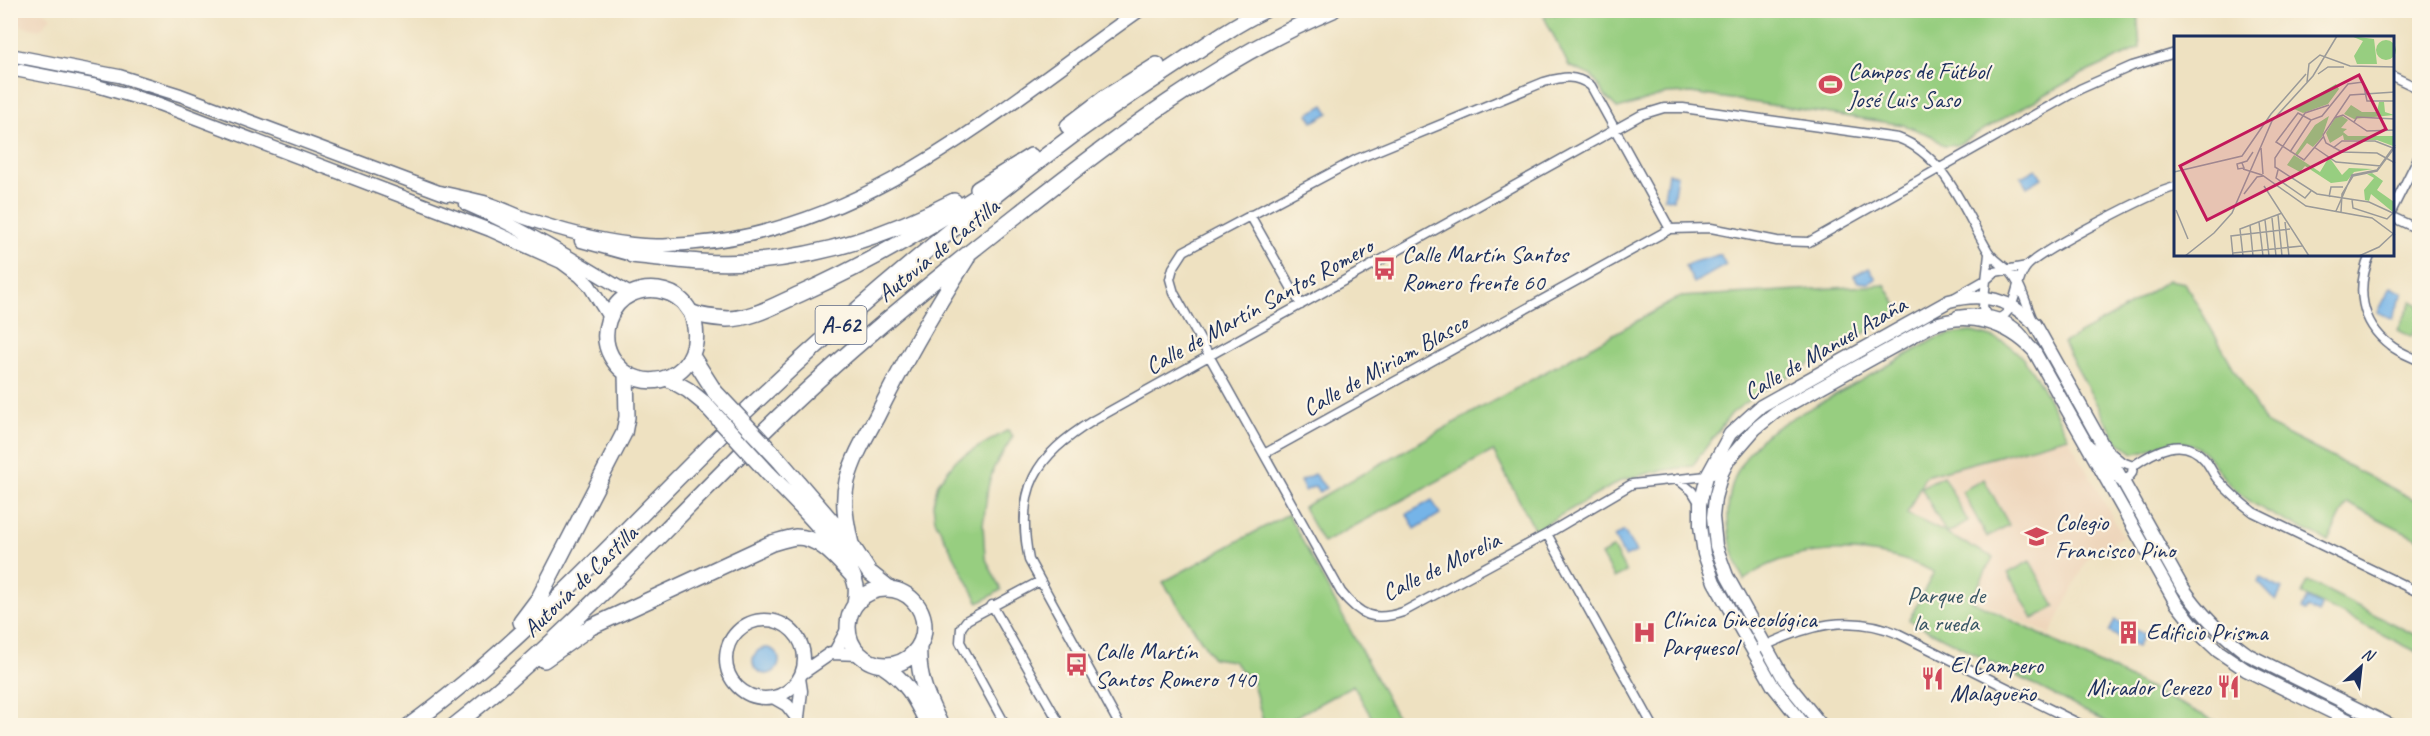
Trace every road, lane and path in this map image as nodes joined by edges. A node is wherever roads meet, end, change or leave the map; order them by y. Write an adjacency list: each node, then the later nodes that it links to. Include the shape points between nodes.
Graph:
1 (1140, 10): 15 (street, via 966,135 881,185 815,217 756,234 712,242 633,245 555,228)
2 (1265, 10): 4 (highway, Autovía de Castilla / A-62)
3 (1333, 10): 22 (highway, Autovía de Castilla / A-62, via 1209,74 1123,131)
4 (1239, 22): 12 (highway, via 1180,50 1106,97); 71 (highway, Autovía de Castilla / A-62, via 1040,160 864,304 750,407)
5 (2174, 53): 13 (street, Calle de Miriam Blasco, via 2132,66 2080,89)
6 (10, 55): 15 (street, via 119,76 180,94)
7 (10, 69): 36 (street, via 97,86 159,104 490,230 561,262 589,285)
8 (2394, 77): 9 (street)
9 (2420, 89)
10 (1615, 129): 13 (street, Calle de Martín Santos Romero, via 1664,108 1704,110 1898,138 1920,149); 18 (street, Calle de Morelia, via 1591,87 1581,79 1566,76 1357,159); 20 (street, Calle de Morelia); 34 (street, Calle de Martín Santos Romero)
11 (2420, 154): 16 (street)
12 (1031, 156): 24 (highway, via 930,214 874,237 815,253 746,262 696,262); 35 (highway, via 944,218 855,269 747,317 726,319)
13 (1938, 167): 20 (street, Calle de Miriam Blasco, via 1809,242 1777,241 1711,228); 23 (street, Calle de Martín Santos Romero)
14 (2174, 187): 26 (street, via 2110,217)
15 (440, 192): 17 (street)
16 (2394, 206)
17 (475, 208): 24 (street); 30 (street, via 550,245)
18 (1250, 215): 34 (street); 42 (street, Calle de Morelia, via 1184,251 1173,268 1170,279 1174,293)
19 (2394, 218): 21 (street)
20 (1670, 229): 47 (street, Calle de Miriam Blasco)
21 (2420, 230)
22 (971, 250): 57 (highway, via 899,372 852,464 845,500); 74 (highway, Autovía de Castilla / A-62, via 764,430 557,636)
23 (1989, 254): 27 (street, Calle de Martín Santos Romero); 28 (street)
24 (632, 255)
25 (2370, 256): 43 (street, via 2361,283 2362,300 2373,328 2391,346)
26 (2027, 266): 27 (street, Calle de Manuel Azaña); 29 (street)
27 (2006, 269): 28 (street, Calle de Manuel Azaña); 29 (street)
28 (1987, 279): 31 (street); 32 (street, Calle de Manuel Azaña)
29 (2017, 284): 33 (street); 39 (street)
30 (630, 294): 35 (highway, via 664,291 682,301); 36 (highway)
31 (1983, 297): 32 (street, Calle de Manuel Azaña); 33 (street); 37 (street)
32 (1949, 301): 51 (street, Calle de Manuel Azaña, via 1761,406 1730,434)
33 (2011, 304): 38 (street, via 2005,316); 39 (street)
34 (1301, 305): 42 (street, Calle de Martín Santos Romero)
35 (691, 312): 41 (highway, via 697,334)
36 (609, 317): 44 (highway, via 606,342 610,354)
37 (1984, 317): 38 (street); 40 (street, via 2013,332); 50 (street, Calle de Manuel Azaña, via 1942,322 1776,412 1745,438)
38 (1999, 318): 40 (street, via 2023,332)
39 (2035, 324): 49 (street)
40 (2034, 351): 46 (street)
41 (692, 356): 45 (highway); 57 (highway, bridge, via 715,392)
42 (1209, 356): 47 (street, Calle de Morelia); 59 (street, Calle de Martín Santos Romero, via 1094,420 1050,452 1032,483 1024,514 1029,560)
43 (2420, 361)
44 (626, 373): 45 (highway, via 653,381); 71 (highway, via 627,417 611,461 539,598)
45 (667, 378): 58 (highway, bridge, via 704,403 819,526)
46 (2087, 443): 49 (street); 54 (street)
47 (1264, 454): 56 (street, Calle de Morelia, via 1341,592 1351,605 1369,615 1403,612)
48 (2133, 466): 49 (street); 53 (street); 61 (street, via 2149,454 2170,447 2194,452 2233,496 2253,512)
49 (2117, 469): 53 (street); 54 (street)
50 (1722, 473): 51 (street, Calle de Morelia); 67 (street, Calle de Manuel Azaña, via 1713,517 1716,546)
51 (1707, 476): 52 (street, Calle de Morelia); 55 (street, Calle de Manuel Azaña)
52 (1677, 479): 55 (street); 56 (street, Calle de Morelia, via 1632,484)
53 (2124, 483): 88 (street, via 2187,594 2228,640 2270,666)
54 (2116, 496): 87 (street, via 2176,603 2218,651 2246,670)
55 (1700, 504): 67 (street, Calle de Manuel Azaña, via 1704,554 1714,582)
56 (1547, 534): 83 (street)
57 (851, 544): 60 (highway, via 869,572)
58 (852, 575): 62 (highway); 74 (highway, via 825,548 811,540 796,537 772,543 591,627)
59 (1040, 581): 63 (street); 82 (street, Calle de Martín Santos Romero)
60 (890, 588): 62 (highway, via 870,592); 66 (highway, via 910,597 923,615)
61 (2420, 593)
62 (855, 604): 64 (highway)
63 (992, 606): 80 (street, via 967,620 961,628 960,642); 81 (street)
64 (848, 628): 68 (street); 69 (highway)
65 (802, 647): 68 (street); 72 (street); 73 (street, via 789,628 767,620 744,625 733,636 726,658 732,680 750,695)
66 (919, 647): 70 (highway, via 903,661); 79 (highway, via 918,670 924,693)
67 (1760, 649): 84 (street, Calle de Manuel Azaña, via 1773,686); 85 (street, Calle de Manuel Azaña); 86 (street, via 1815,626 1870,624 1899,634)
68 (831, 654): 69 (street); 72 (street)
69 (860, 654): 70 (highway)
70 (882, 665): 78 (highway, via 910,689)
71 (475, 674): 76 (highway, Autovía de Castilla / A-62)
72 (801, 676): 73 (street, via 791,689); 75 (street)
73 (773, 697): 75 (street, via 787,705)
74 (488, 699): 77 (highway, Autovía de Castilla / A-62)
75 (797, 722)
76 (409, 726)
77 (454, 726)
78 (929, 726)
79 (941, 726)
80 (1006, 726)
81 (1061, 726)
82 (1120, 726)
83 (1653, 726)
84 (1805, 726)
85 (1822, 726)
86 (2084, 726)
87 (2360, 726)
88 (2392, 726)

